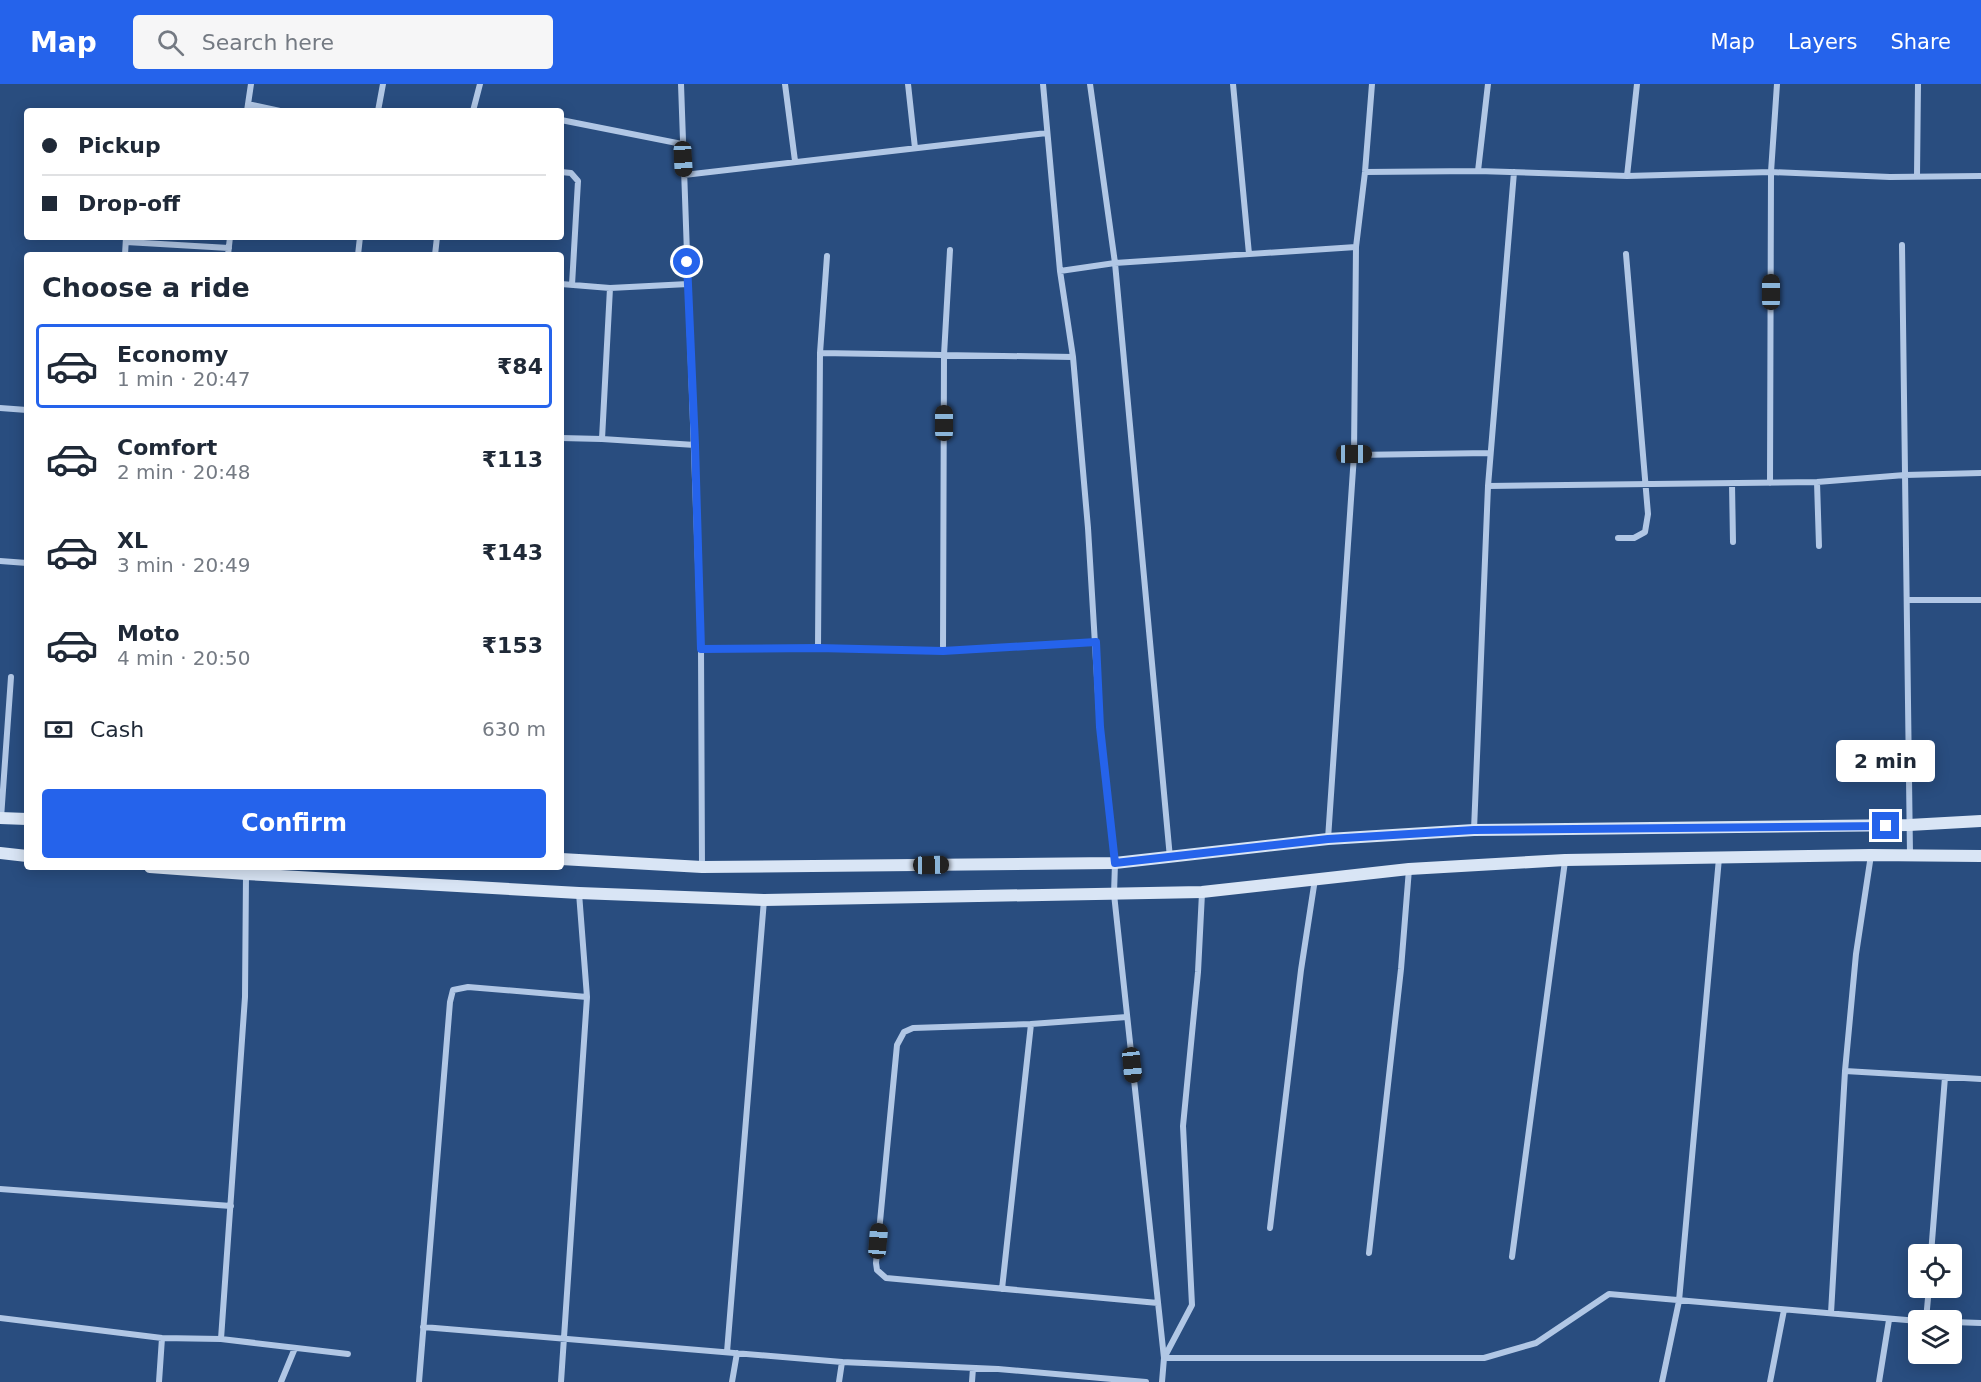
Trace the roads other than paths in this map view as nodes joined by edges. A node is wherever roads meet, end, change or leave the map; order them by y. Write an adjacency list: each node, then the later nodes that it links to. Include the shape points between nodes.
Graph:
1 (251, 84): 15 (street)
2 (383, 84): 16 (street)
3 (480, 84): 17 (street)
4 (681, 84): 20 (street)
5 (785, 84): 22 (street)
6 (908, 84): 21 (street)
7 (1043, 84): 19 (street)
8 (1090, 84): 40 (street)
9 (1233, 84): 37 (street)
10 (1372, 84): 25 (street)
11 (1488, 84): 23 (street)
12 (1637, 84): 29 (street)
13 (1777, 84): 27 (street)
14 (1918, 84): 30 (street)
15 (247, 107)
16 (379, 108)
17 (474, 108)
18 (564, 121): 20 (street)
19 (1047, 133): 21 (street); 41 (street)
20 (682, 144): 28 (street)
21 (915, 148): 22 (street)
22 (795, 161): 28 (street)
23 (1478, 171): 25 (street); 26 (street)
24 (564, 172): 44 (street, via 572,173 578,181)
25 (1365, 172): 34 (street)
26 (1514, 172): 29 (street); 54 (street)
27 (1771, 172): 29 (street); 30 (street); 59 (street)
28 (684, 175): 43 (street)
29 (1627, 176)
30 (1917, 176): 31 (street)
31 (1981, 176)
32 (134, 240): 36 (street)
33 (1902, 245): 57 (street)
34 (1356, 247): 37 (street); 55 (street)
35 (950, 250): 47 (street)
36 (228, 251)
37 (1249, 254): 40 (street)
38 (1626, 254): 61 (street)
39 (827, 256): 46 (street)
40 (1115, 264): 41 (street); 86 (street)
41 (1060, 271): 48 (street)
42 (564, 284): 44 (street)
43 (688, 284): 45 (street); 53 (street)
44 (572, 285): 45 (street)
45 (610, 288): 52 (street)
46 (820, 353): 47 (street); 71 (street)
47 (944, 355): 48 (street); 73 (street)
48 (1073, 357): 70 (street)
49 (0, 408): 50 (street)
50 (24, 410)
51 (564, 438): 52 (street)
52 (602, 439): 53 (street)
53 (695, 445): 72 (street)
54 (1490, 453): 55 (street); 62 (street)
55 (1354, 454): 80 (street)
56 (1981, 473): 57 (street)
57 (1905, 475): 58 (street); 68 (street)
58 (1817, 482): 59 (street); 65 (street)
59 (1770, 483): 60 (street)
60 (1732, 484): 61 (street); 64 (street)
61 (1646, 485): 62 (street); 63 (street, via 1645,532 1634,538)
62 (1488, 486): 79 (street)
63 (1618, 538)
64 (1733, 542)
65 (1819, 546)
66 (0, 561): 67 (street)
67 (24, 563)
68 (1906, 600): 69 (street); 78 (street)
69 (1981, 600)
70 (1096, 642): 73 (street); 90 (street, via 1100,727)
71 (818, 648): 72 (street); 73 (street)
72 (701, 649): 91 (street)
73 (943, 651)
74 (11, 677): 76 (street)
75 (24, 819): 76 (street)
76 (0, 821)
77 (1981, 821): 78 (street)
78 (1909, 825): 79 (street); 83 (street)
79 (1474, 830): 80 (street)
80 (1328, 839): 86 (street)
81 (0, 853): 84 (street)
82 (1871, 855): 83 (street); 87 (street); 103 (street, via 1856,954)
83 (1910, 855): 85 (street)
84 (24, 856)
85 (1981, 856)
86 (1170, 858): 90 (street)
87 (1719, 858): 89 (street); 113 (street)
88 (564, 859): 91 (street)
89 (1565, 860): 92 (street); 111 (street)
90 (1115, 863): 91 (street); 98 (street)
91 (702, 867)
92 (1409, 869): 95 (street); 110 (street)
93 (191, 870): 94 (street)
94 (246, 874): 97 (street); 107 (street, via 246,997)
95 (1315, 879): 96 (street); 108 (street)
96 (1202, 892): 98 (street); 130 (street, via 1183,1126 1192,1305)
97 (579, 893): 99 (street); 100 (street)
98 (1114, 894): 99 (street); 101 (street)
99 (764, 900): 127 (street)
100 (587, 998): 122 (street, via 468,987 453,990); 125 (street)
101 (1127, 1017): 102 (street); 114 (street)
102 (1032, 1024): 112 (street); 112 (street, via 913,1028 903,1032 897,1045 877,1270 886,1278)
103 (1845, 1071): 104 (street); 116 (street)
104 (1946, 1077): 105 (street); 109 (street)
105 (1981, 1079)
106 (0, 1189): 107 (street)
107 (231, 1206): 124 (street)
108 (1270, 1228)
109 (1932, 1244)
110 (1370, 1253)
111 (1512, 1257)
112 (1002, 1289): 114 (street)
113 (1679, 1301): 115 (street); 130 (street, via 1609,1294 1536,1343 1484,1358); 143 (street)
114 (1158, 1303): 130 (street)
115 (1784, 1310): 116 (street); 144 (street)
116 (1831, 1313): 118 (street)
117 (0, 1318): 123 (street)
118 (1889, 1320): 119 (street); 145 (street)
119 (1908, 1321)
120 (1962, 1322): 121 (street)
121 (1981, 1323)
122 (423, 1327): 125 (street); 136 (street)
123 (162, 1338): 124 (street); 134 (street)
124 (221, 1339): 126 (street)
125 (565, 1340): 127 (street); 137 (street)
126 (295, 1348): 129 (street); 135 (street)
127 (727, 1352): 128 (street)
128 (737, 1353): 131 (street); 138 (street)
129 (348, 1354)
130 (1164, 1358): 142 (street)
131 (842, 1362): 132 (street); 139 (street)
132 (973, 1368): 133 (street); 140 (street)
133 (1099, 1380): 141 (street)
134 (159, 1382)
135 (281, 1382)
136 (418, 1382)
137 (561, 1382)
138 (732, 1382)
139 (839, 1382)
140 (972, 1382)
141 (1146, 1382)
142 (1162, 1382)
143 (1662, 1382)
144 (1770, 1382)
145 (1879, 1382)

